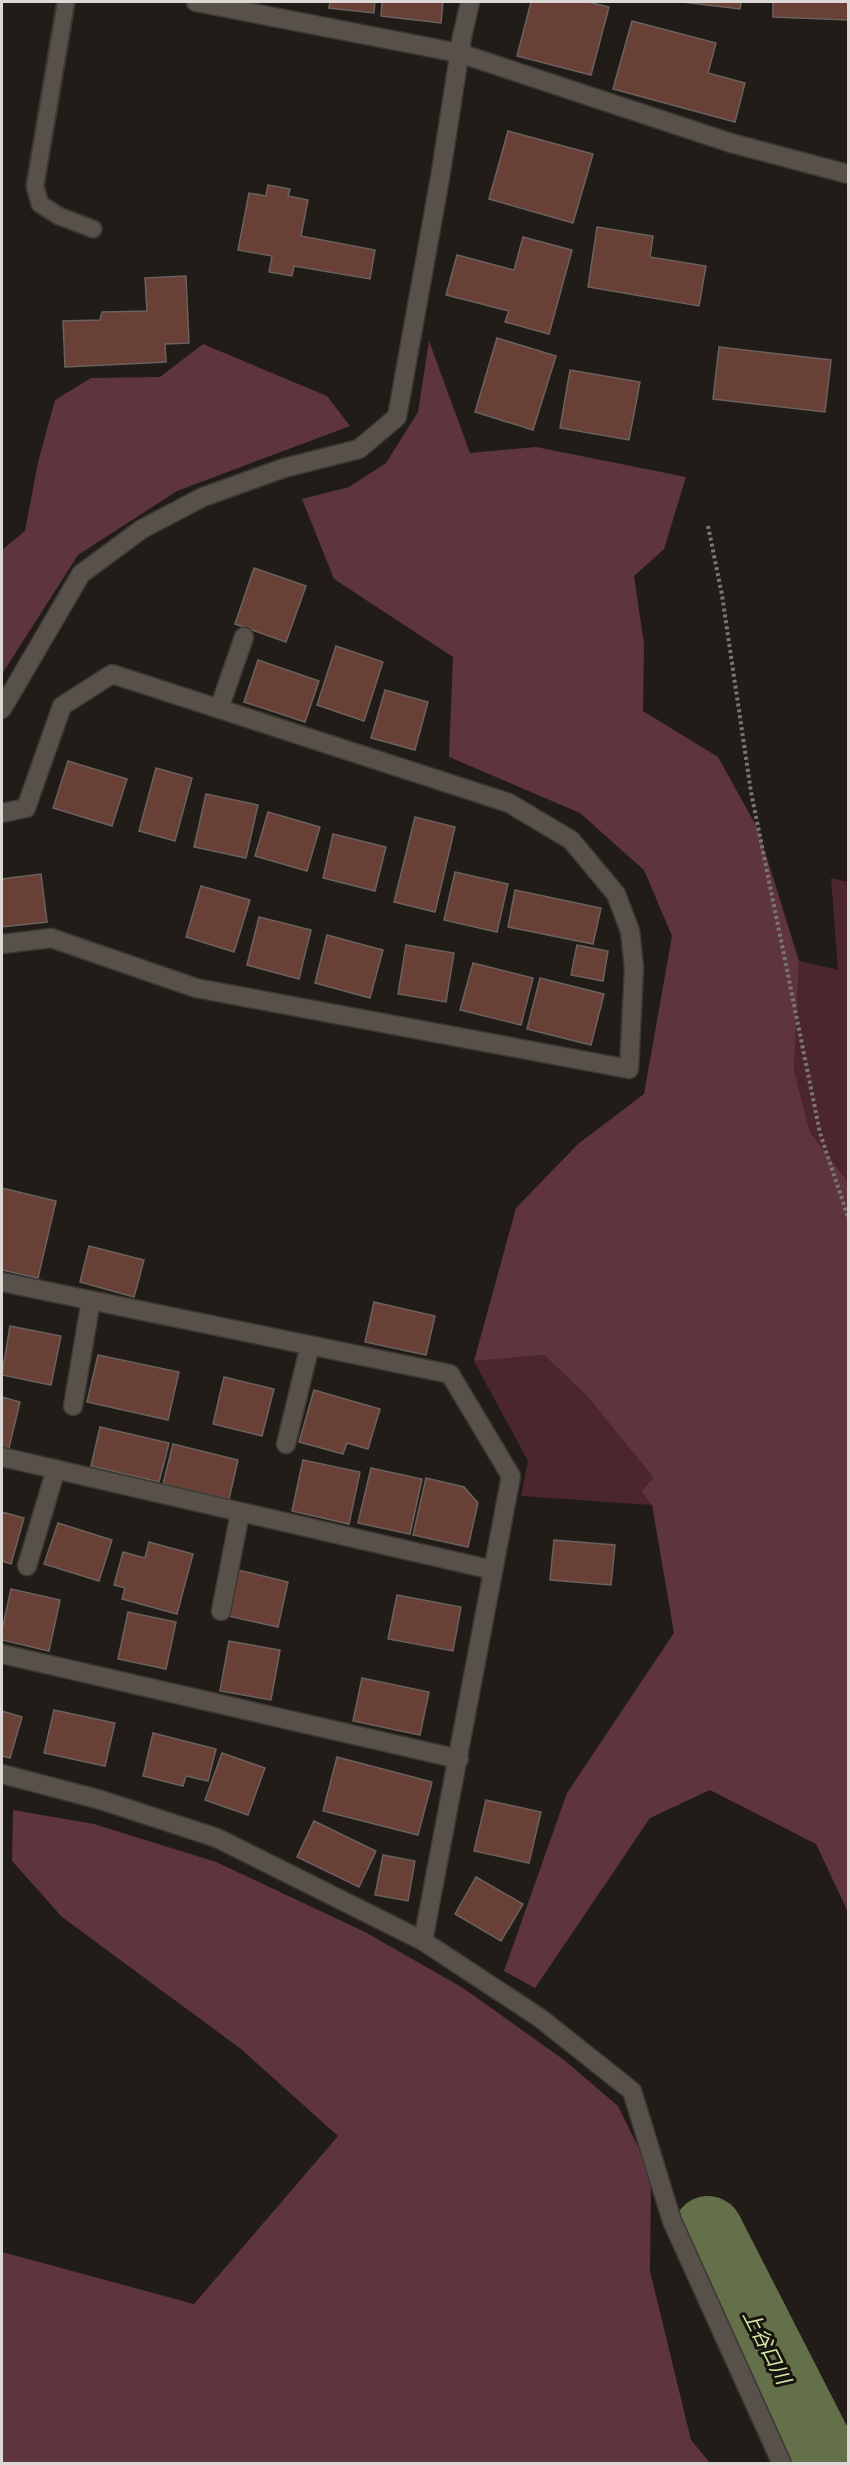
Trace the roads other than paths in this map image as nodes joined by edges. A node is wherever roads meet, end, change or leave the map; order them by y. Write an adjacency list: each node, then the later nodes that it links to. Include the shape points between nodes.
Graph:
1 (66, 2): 6 (lane, via 35,186 40,204)
2 (196, 2): 4 (street)
3 (470, 2): 4 (street)
4 (459, 53): 5 (street, via 731,143); 8 (street, via 397,417 359,449 284,468 203,497 142,528 81,574)
5 (849, 174)
6 (93, 229)
7 (244, 637): 9 (street)
8 (2, 709)
9 (219, 709): 10 (street, via 112,675 62,706 26,808); 11 (street, via 510,803 571,840 616,894 630,931 634,968 629,1069 196,988 51,938)
10 (2, 813)
11 (2, 944)
12 (2, 1282): 13 (street)
13 (91, 1300): 14 (street); 15 (street)
14 (310, 1346): 16 (street); 21 (street, via 450,1374 511,1476)
15 (73, 1406)
16 (286, 1444)
17 (2, 1457): 18 (street)
18 (56, 1469): 19 (street); 20 (street)
19 (240, 1513): 21 (street); 22 (street)
20 (27, 1566)
21 (493, 1570): 24 (street)
22 (221, 1611)
23 (2, 1654): 24 (street)
24 (459, 1760): 26 (street)
25 (2, 1774): 26 (street, via 101,1800 217,1838)
26 (423, 1941): 27 (street, via 540,2018 632,2091 672,2221)
27 (782, 2463)

